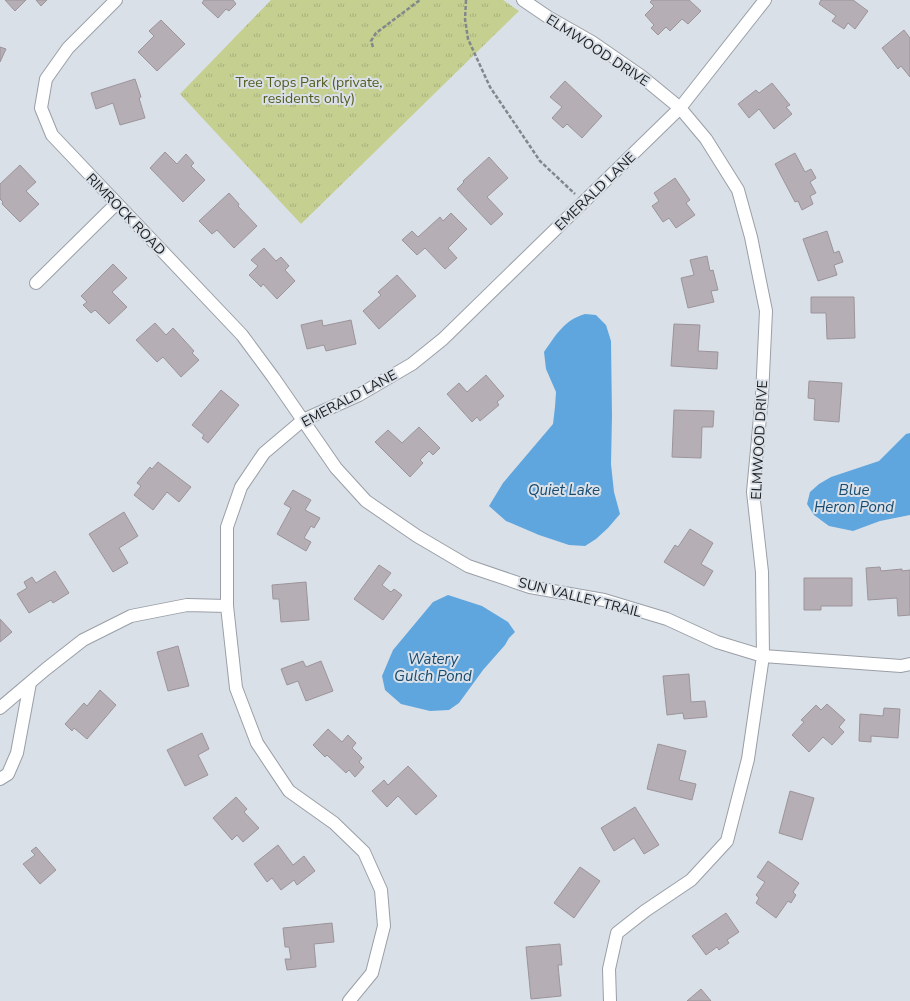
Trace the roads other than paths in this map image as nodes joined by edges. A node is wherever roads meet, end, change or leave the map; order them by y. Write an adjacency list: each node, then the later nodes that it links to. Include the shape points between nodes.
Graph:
1 (116, 0): 5 (street, RIMROCK ROAD, via 68,48 46,79 41,108 52,135)
2 (523, 0): 4 (street, ELMWOOD DRIVE, via 592,42 641,76)
3 (765, 0): 4 (street, EMERALD LANE)
4 (680, 108): 7 (street, EMERALD LANE, via 443,339 412,364 359,395); 9 (street, ELMWOOD DRIVE, via 706,139 738,190 751,237 766,311 762,396 753,492 762,572)
5 (116, 204): 6 (street); 7 (street, RIMROCK ROAD, via 242,335)
6 (36, 283)
7 (302, 420): 8 (street, EMERALD LANE, via 264,453 241,487 227,527); 9 (street, SUN VALLEY TRAIL, via 336,468 366,501 417,536 468,566 530,587 611,602 667,619 717,642)
8 (227, 606): 11 (street, via 187,605 131,616 83,640); 14 (street, EMERALD LANE, via 236,688 256,743 289,791 334,823 364,852 381,890 384,926 372,973)
9 (762, 656): 10 (street, SUN VALLEY TRAIL, via 901,666); 15 (street, ELMWOOD DRIVE, via 748,759 727,841 691,880 617,933 609,970)
10 (910, 664)
11 (30, 683): 12 (street); 13 (street, via 17,752 8,774)
12 (0, 708)
13 (0, 779)
14 (349, 1001)
15 (610, 1001)

